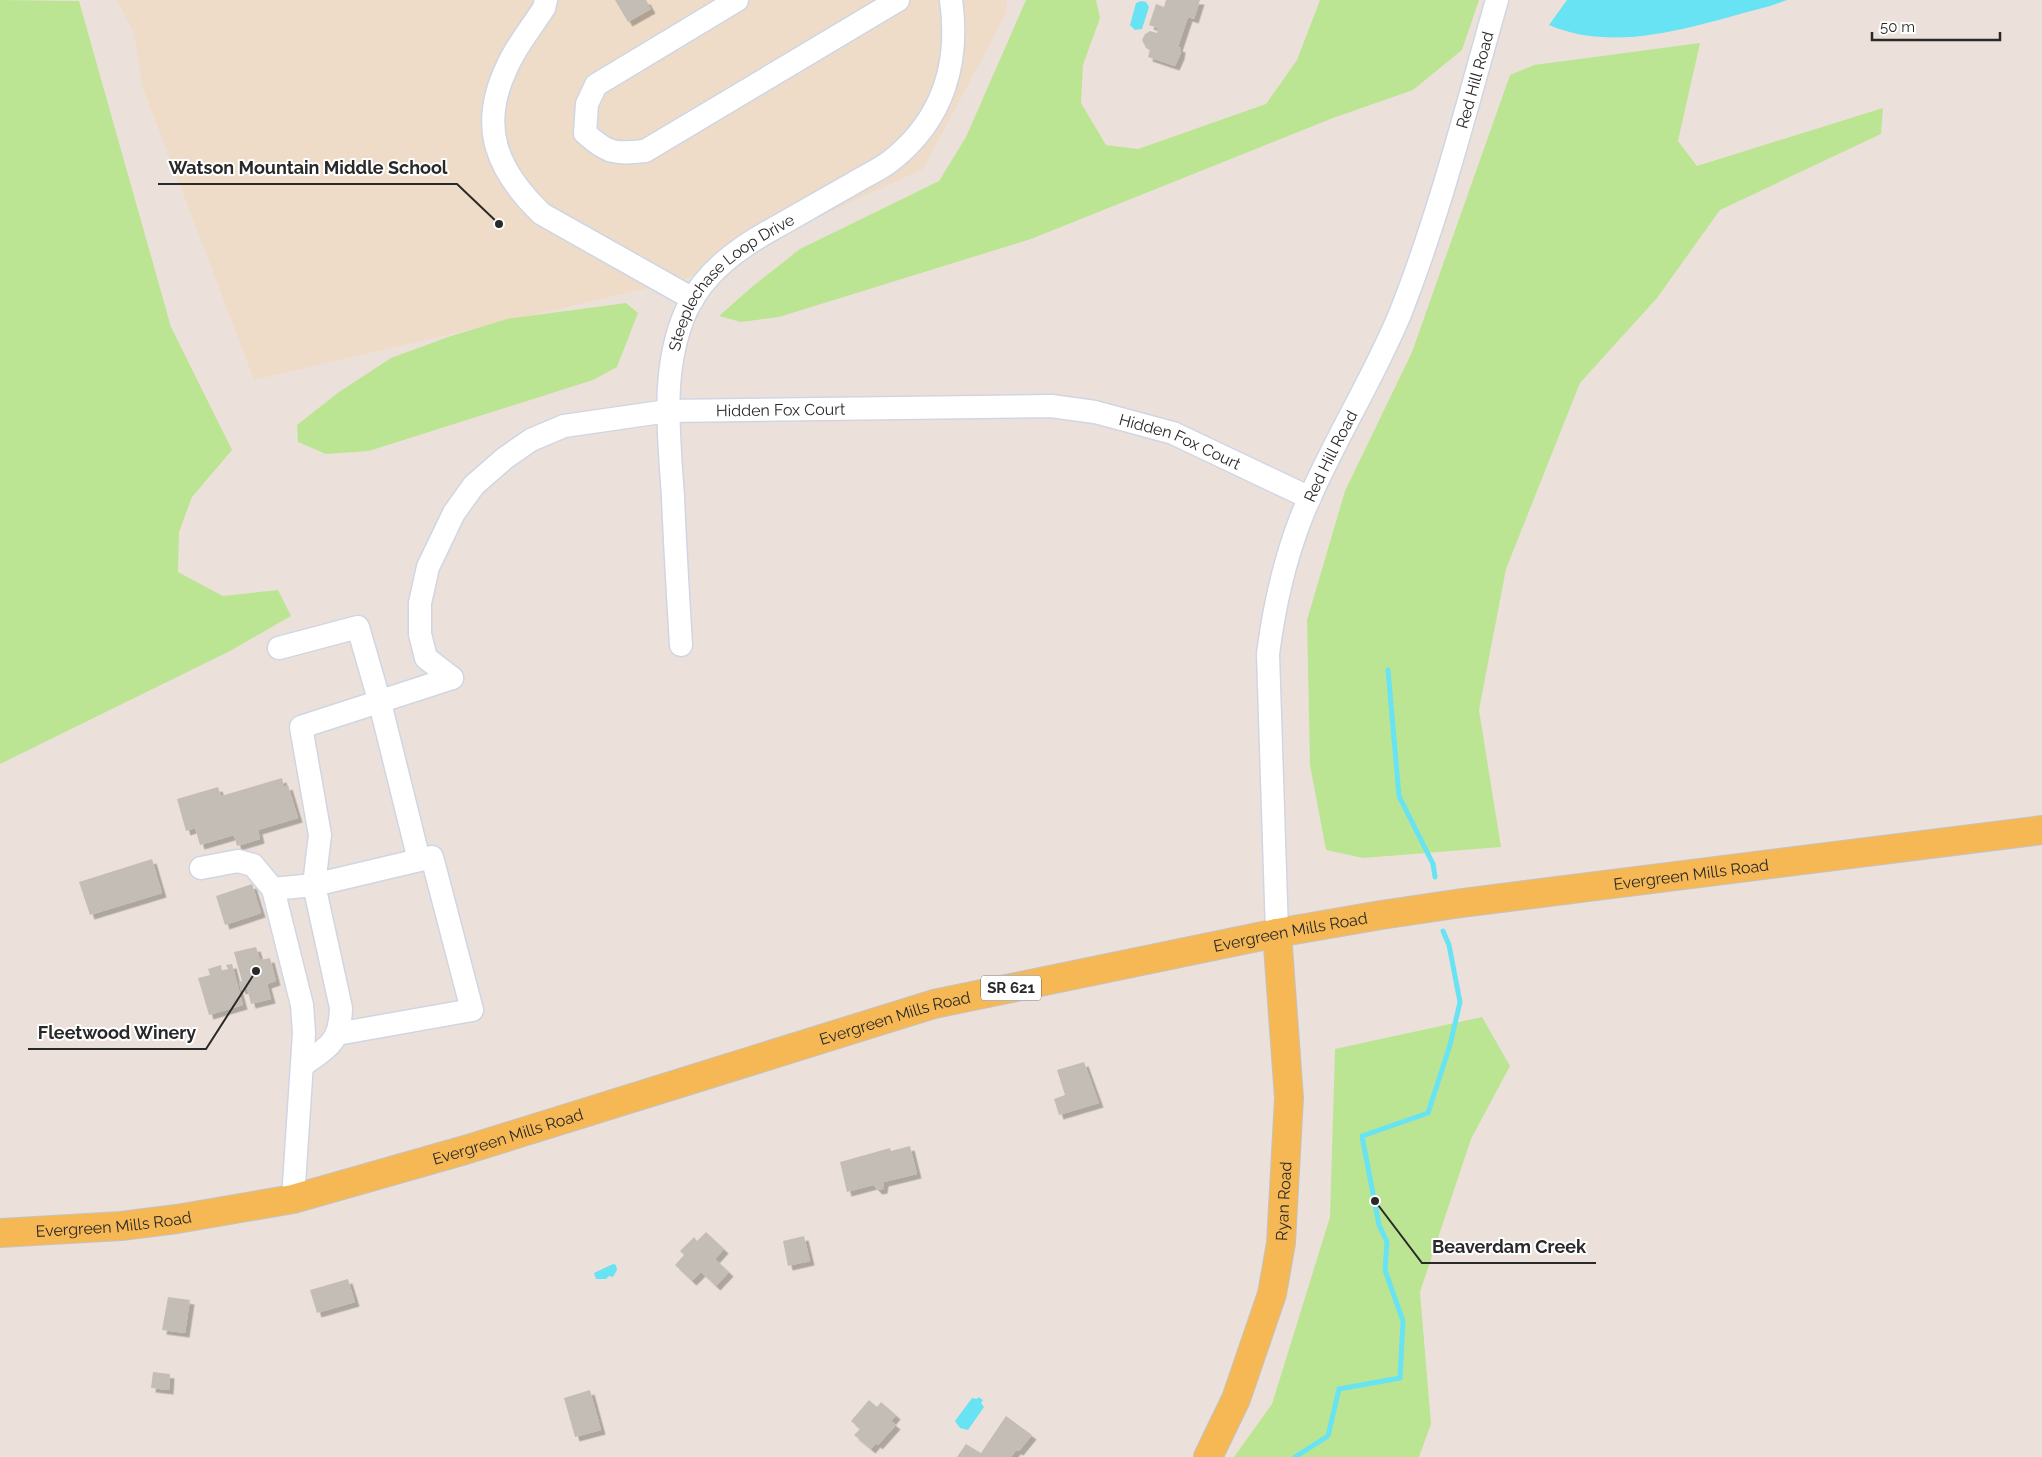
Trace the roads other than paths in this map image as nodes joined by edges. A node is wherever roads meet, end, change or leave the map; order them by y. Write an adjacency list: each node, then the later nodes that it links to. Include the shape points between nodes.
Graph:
1 (546, 0): 6 (street, via 507,66 495,99 494,137 506,172 522,195 542,214)
2 (738, 0): 3 (street, via 596,85 587,104 585,133 602,149 616,154 645,151)
3 (898, 0)
4 (951, 0): 6 (street, Steeplechase Loop Drive, via 954,52 948,79 918,136 891,161 758,237 701,284)
5 (1497, 0): 8 (street, Red Hill Road, via 1433,216 1402,306 1384,351)
6 (693, 299): 7 (street, Steeplechase Loop Drive, via 675,340)
7 (668, 411): 8 (street, Hidden Fox Court, via 1051,406 1095,412 1174,433); 9 (street, Steeplechase Loop Drive); 11 (street, Hidden Fox Court, via 564,426 531,440 504,458 474,485 440,538 428,567 420,603 420,634 426,658 452,678)
8 (1310, 498): 17 (street, Red Hill Road, via 1283,573 1268,654)
9 (681, 646)
10 (279, 648): 11 (street, via 358,627)
11 (380, 702): 13 (street); 15 (street, via 301,727 320,834)
12 (2042, 830): 17 (main road, Evergreen Mills Road / SR 621, via 1462,903)
13 (419, 860): 15 (street); 18 (street, via 432,857 472,1010)
14 (201, 868): 16 (street, via 238,861 253,865)
15 (314, 885): 16 (street); 18 (street, via 341,1008 341,1025)
16 (273, 889): 19 (street, via 302,1006)
17 (1277, 933): 20 (main road, Evergreen Mills Road / SR 621, via 934,1004 465,1150); 22 (main road, Ryan Road, via 1290,1098 1281,1243 1272,1294 1236,1399)
18 (337, 1034): 19 (street, via 333,1043)
19 (303, 1065): 20 (street)
20 (292, 1199): 21 (main road, Evergreen Mills Road / SR 621, via 121,1226)
21 (0, 1233)
22 (1208, 1457)

